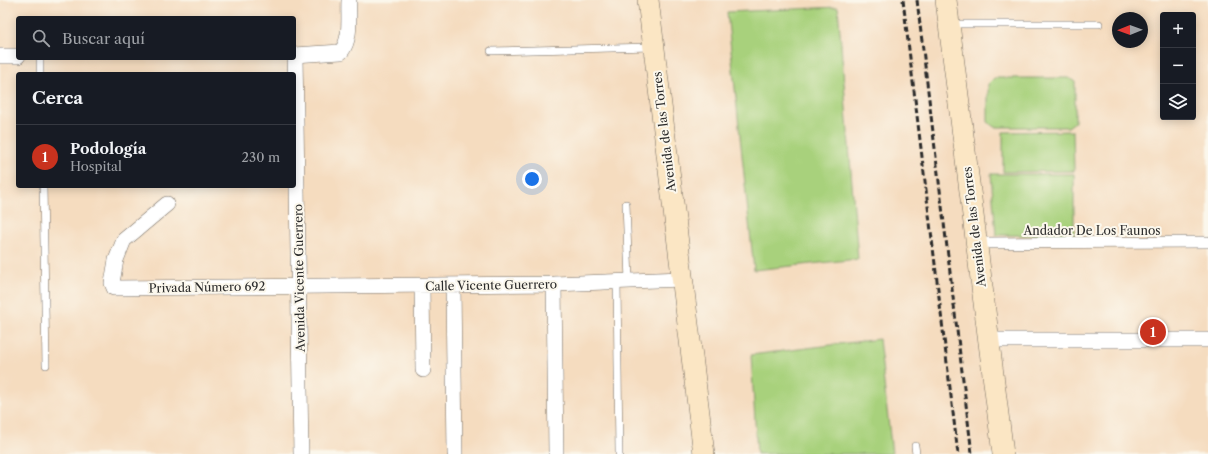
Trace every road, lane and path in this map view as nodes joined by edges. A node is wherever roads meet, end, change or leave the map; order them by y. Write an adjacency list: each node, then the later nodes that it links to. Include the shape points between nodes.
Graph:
1 (349, 0): 8 (street, via 348,34 346,46 341,52)
2 (648, 0): 6 (main road, Avenida de las Torres)
3 (946, 0): 4 (main road, Avenida de las Torres)
4 (949, 24): 5 (lane); 20 (main road, Avenida de las Torres)
5 (1099, 24)
6 (654, 47): 7 (lane); 21 (main road, Avenida de las Torres)
7 (491, 51)
8 (296, 55)
9 (0, 56): 10 (street)
10 (16, 56)
11 (40, 60): 13 (lane)
12 (294, 60): 14 (street, Avenida Vicente Guerrero)
13 (40, 72)
14 (294, 72)
15 (296, 132): 24 (street, Avenida Vicente Guerrero)
16 (43, 188): 29 (lane)
17 (167, 204): 24 (street, Privada Número 692, via 124,240 116,260 112,283 114,288)
18 (626, 204): 22 (lane)
19 (1208, 242): 20 (street, Andador De Los Faunos)
20 (976, 243): 27 (main road, Avenida de las Torres)
21 (682, 279): 22 (street, Calle Vicente Guerrero); 35 (main road, Avenida de las Torres)
22 (623, 281): 23 (street, Calle Vicente Guerrero); 34 (lane)
23 (554, 284): 26 (street, Calle Vicente Guerrero); 33 (street)
24 (300, 286): 25 (street, Calle Vicente Guerrero); 31 (street, Avenida Vicente Guerrero)
25 (422, 286): 26 (street, Calle Vicente Guerrero); 30 (street)
26 (453, 286): 32 (street)
27 (987, 340): 28 (street); 36 (main road, Avenida de las Torres)
28 (1208, 340)
29 (46, 365)
30 (423, 370)
31 (301, 454)
32 (455, 454)
33 (556, 454)
34 (619, 454)
35 (704, 454)
36 (1002, 454)

